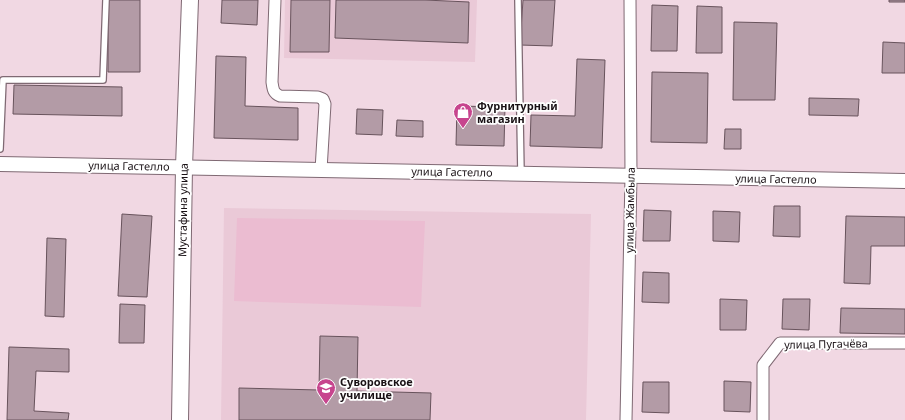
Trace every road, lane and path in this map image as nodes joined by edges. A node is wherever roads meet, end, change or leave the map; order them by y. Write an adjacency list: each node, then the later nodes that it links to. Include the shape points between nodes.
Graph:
1 (106, 0): 6 (lane, via 103,80 3,80)
2 (190, 0): 8 (main road, Мустафина улица)
3 (275, 0): 9 (street, via 272,82 274,92 280,96 323,99 325,104)
4 (518, 0): 10 (lane)
5 (630, 0): 11 (street, улица Жамбыла)
6 (0, 149)
7 (0, 164): 8 (street, улица Гастелло)
8 (184, 167): 9 (street, улица Гастелло); 14 (main road, Мустафина улица)
9 (321, 170): 10 (street, улица Гастелло)
10 (521, 174): 11 (street, улица Гастелло)
11 (631, 176): 12 (street, улица Гастелло); 15 (street, улица Жамбыла)
12 (905, 181)
13 (905, 344): 16 (street, улица Пугачёва, via 780,343 763,365)
14 (180, 420)
15 (626, 420)
16 (762, 420)

